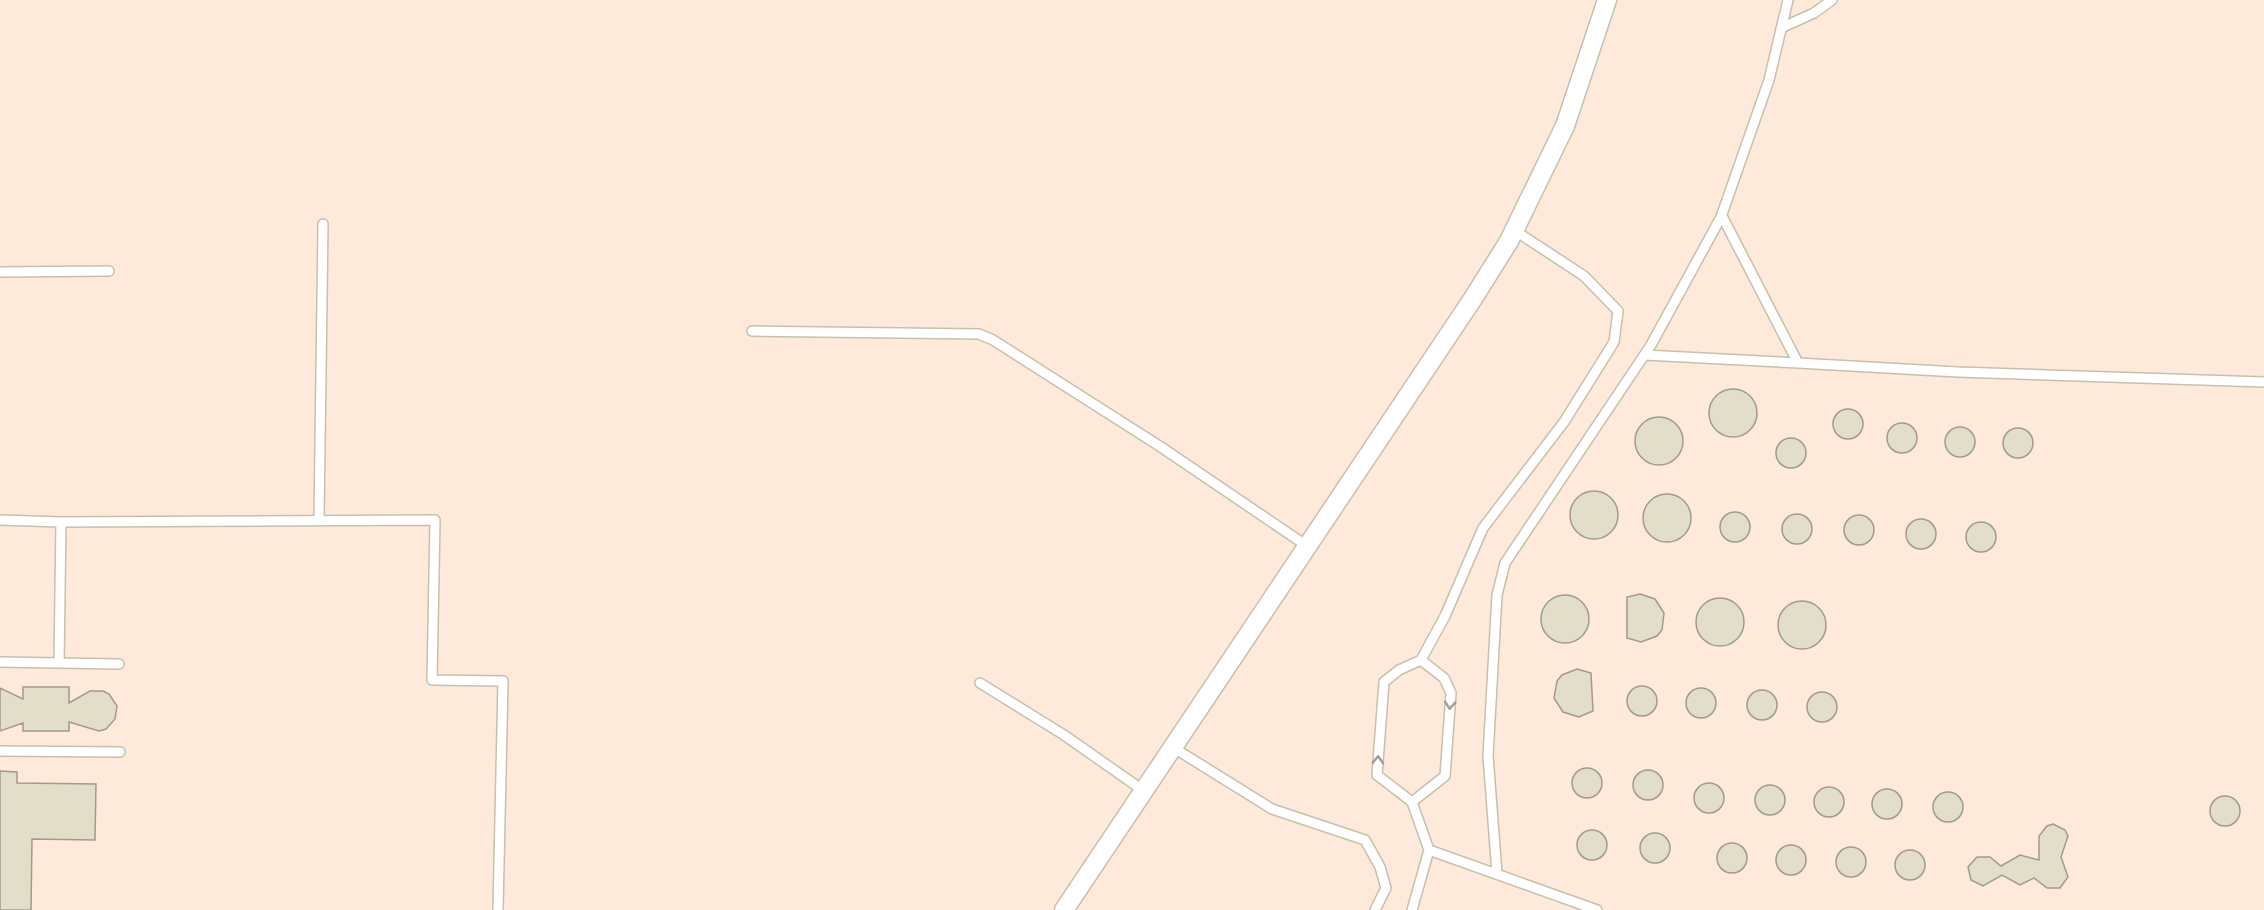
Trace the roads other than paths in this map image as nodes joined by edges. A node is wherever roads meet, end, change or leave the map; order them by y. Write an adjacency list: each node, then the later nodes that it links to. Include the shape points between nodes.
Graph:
1 (1607, 0): 7 (street, via 1565,126)
2 (1788, 0): 4 (lane)
3 (1832, 0): 4 (lane)
4 (1782, 28): 5 (lane, via 1769,80)
5 (1722, 216): 11 (lane); 12 (lane)
6 (323, 224): 15 (lane)
7 (1514, 230): 17 (street, via 1474,297); 18 (lane, via 1584,276 1618,311 1614,342 1564,422 1483,528 1445,616)
8 (109, 271): 9 (lane)
9 (0, 272)
10 (752, 331): 17 (lane, via 979,334 1161,447)
11 (1645, 355): 12 (lane); 29 (lane, via 1505,563 1497,595 1488,756)
12 (1798, 363): 13 (lane)
13 (2264, 382)
14 (0, 520): 16 (lane)
15 (319, 520): 16 (lane); 30 (lane, via 435,520 432,680 503,681)
16 (61, 522): 20 (lane)
17 (1307, 546): 23 (street)
18 (1421, 660): 27 (lane, one-way to 27, via 1444,678 1451,693 1445,776); 27 (lane, one-way to 18, via 1377,775 1379,731 1384,682)
19 (0, 662): 20 (lane)
20 (59, 663): 21 (lane)
21 (119, 664)
22 (980, 683): 26 (lane)
23 (1174, 748): 26 (street); 32 (lane, via 1272,809 1365,840 1386,888)
24 (0, 751): 25 (lane)
25 (120, 752)
26 (1144, 791): 31 (street)
27 (1412, 802): 28 (lane)
28 (1429, 850): 29 (lane); 33 (lane)
29 (1497, 873): 34 (lane)
30 (498, 910)
31 (1064, 910)
32 (1376, 910)
33 (1412, 910)
34 (1597, 910)

